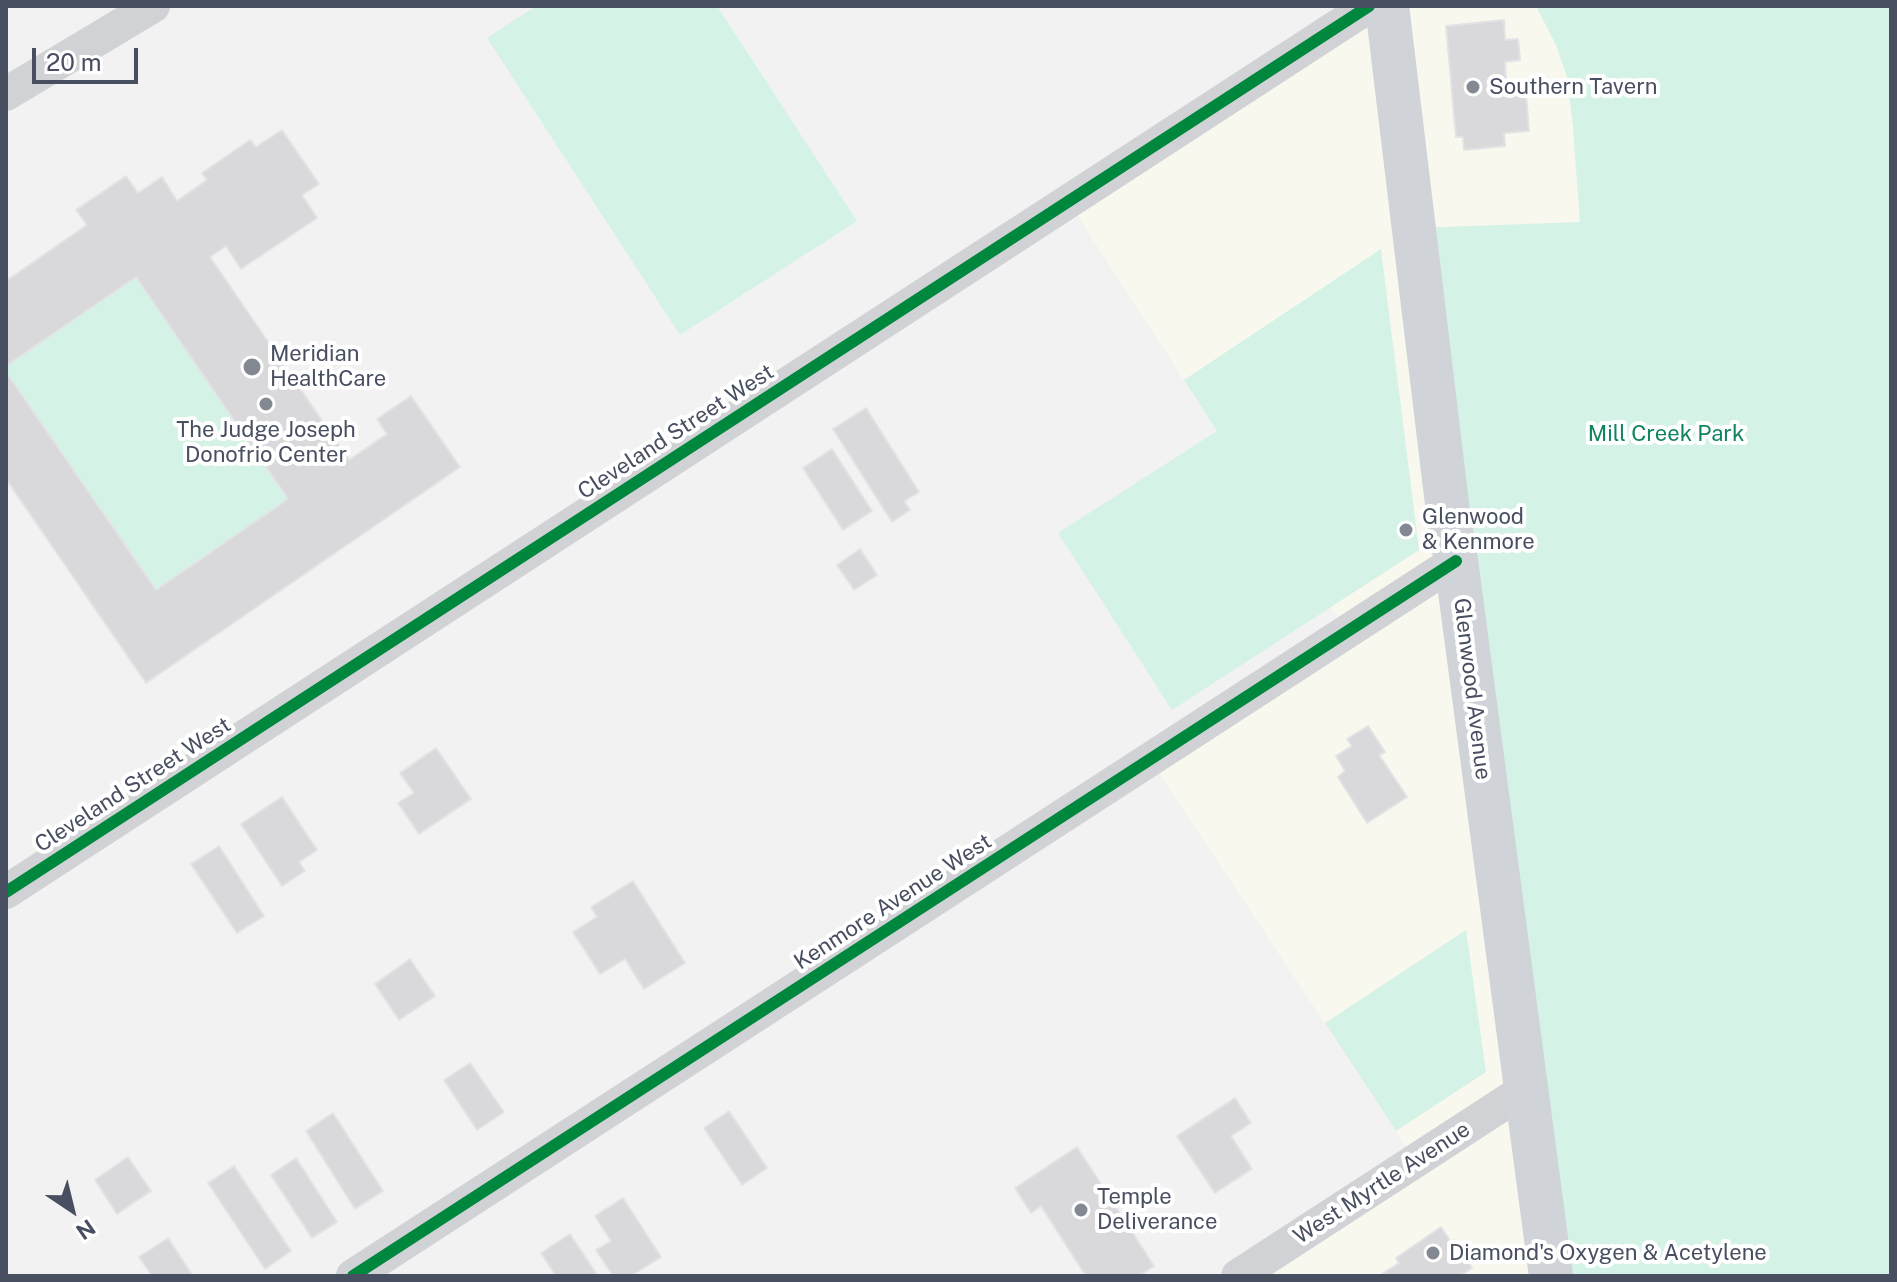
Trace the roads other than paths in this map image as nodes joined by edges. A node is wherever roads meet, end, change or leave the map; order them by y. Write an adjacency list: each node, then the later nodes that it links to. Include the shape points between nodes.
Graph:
1 (153, 6): 4 (street)
2 (1369, 6): 6 (street, Cleveland Street West)
3 (1387, 6): 5 (main road, Glenwood Avenue)
4 (6, 94)
5 (1456, 561): 7 (main road, Glenwood Avenue); 8 (street, Kenmore Avenue West)
6 (6, 892)
7 (1526, 1089): 9 (street, West Myrtle Avenue); 10 (main road, Glenwood Avenue)
8 (353, 1276)
9 (1238, 1276)
10 (1551, 1276)

